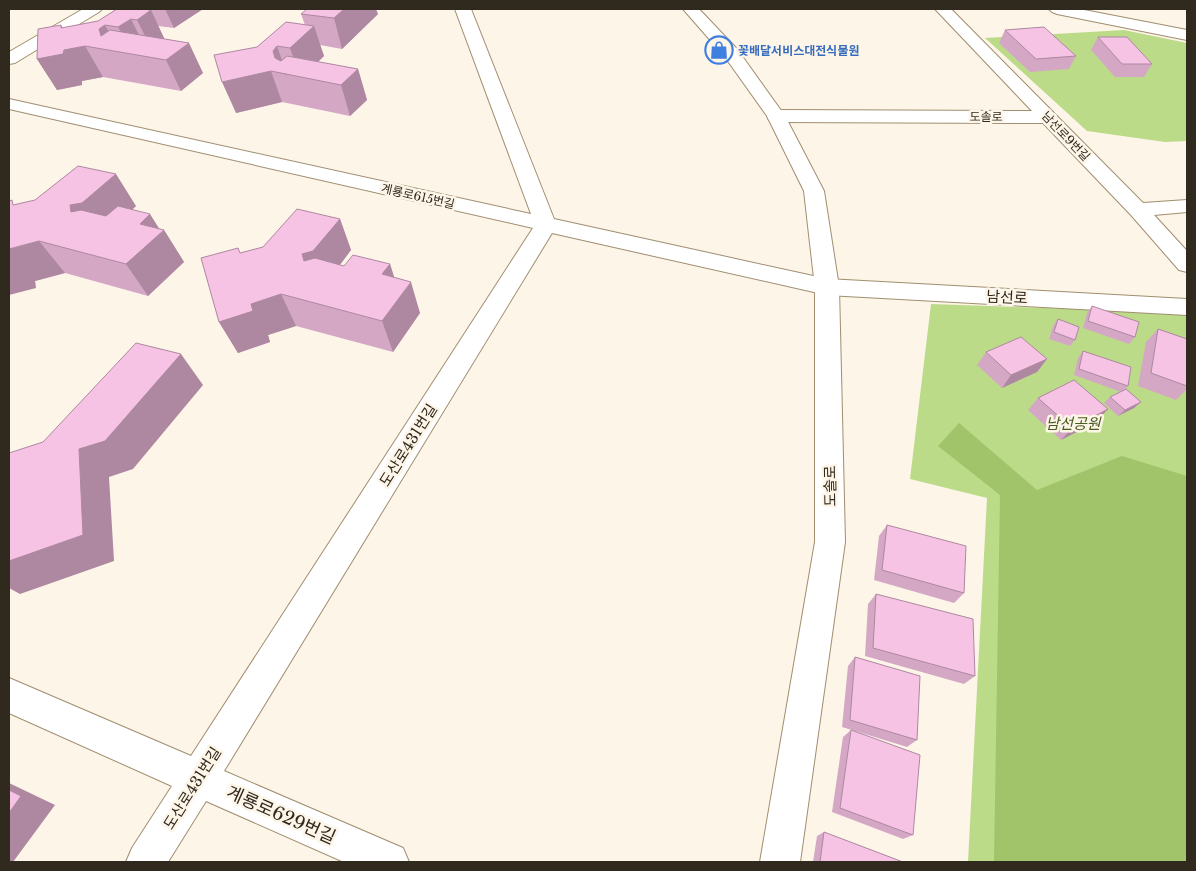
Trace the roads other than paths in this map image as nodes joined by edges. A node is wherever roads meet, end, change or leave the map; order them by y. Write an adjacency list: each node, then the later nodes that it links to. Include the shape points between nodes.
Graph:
1 (94, 9): 7 (street)
2 (463, 9): 13 (street)
3 (691, 9): 9 (street, 도솔로, via 731,53)
4 (943, 9): 10 (street, 남선로9번길)
5 (1056, 9): 6 (street, via 1164,23)
6 (1187, 35)
7 (9, 59)
8 (9, 104): 13 (street, 계룡로615번길)
9 (776, 116): 10 (street, 도솔로); 15 (street, 도솔로, via 814,191)
10 (1047, 117): 12 (street, 남선로9번길)
11 (1187, 206): 12 (street)
12 (1138, 210): 14 (street, 남선로9번길)
13 (546, 225): 15 (street, 계룡로615번길); 18 (street, 도산로431번길)
14 (1187, 265)
15 (827, 288): 16 (street, 남선로); 21 (street, 도솔로, via 830,542)
16 (1187, 307)
17 (9, 695): 18 (street, 계룡로629번길)
18 (199, 778): 19 (street, 도산로431번길); 20 (street, 계룡로629번길)
19 (146, 862)
20 (389, 862)
21 (780, 862)

